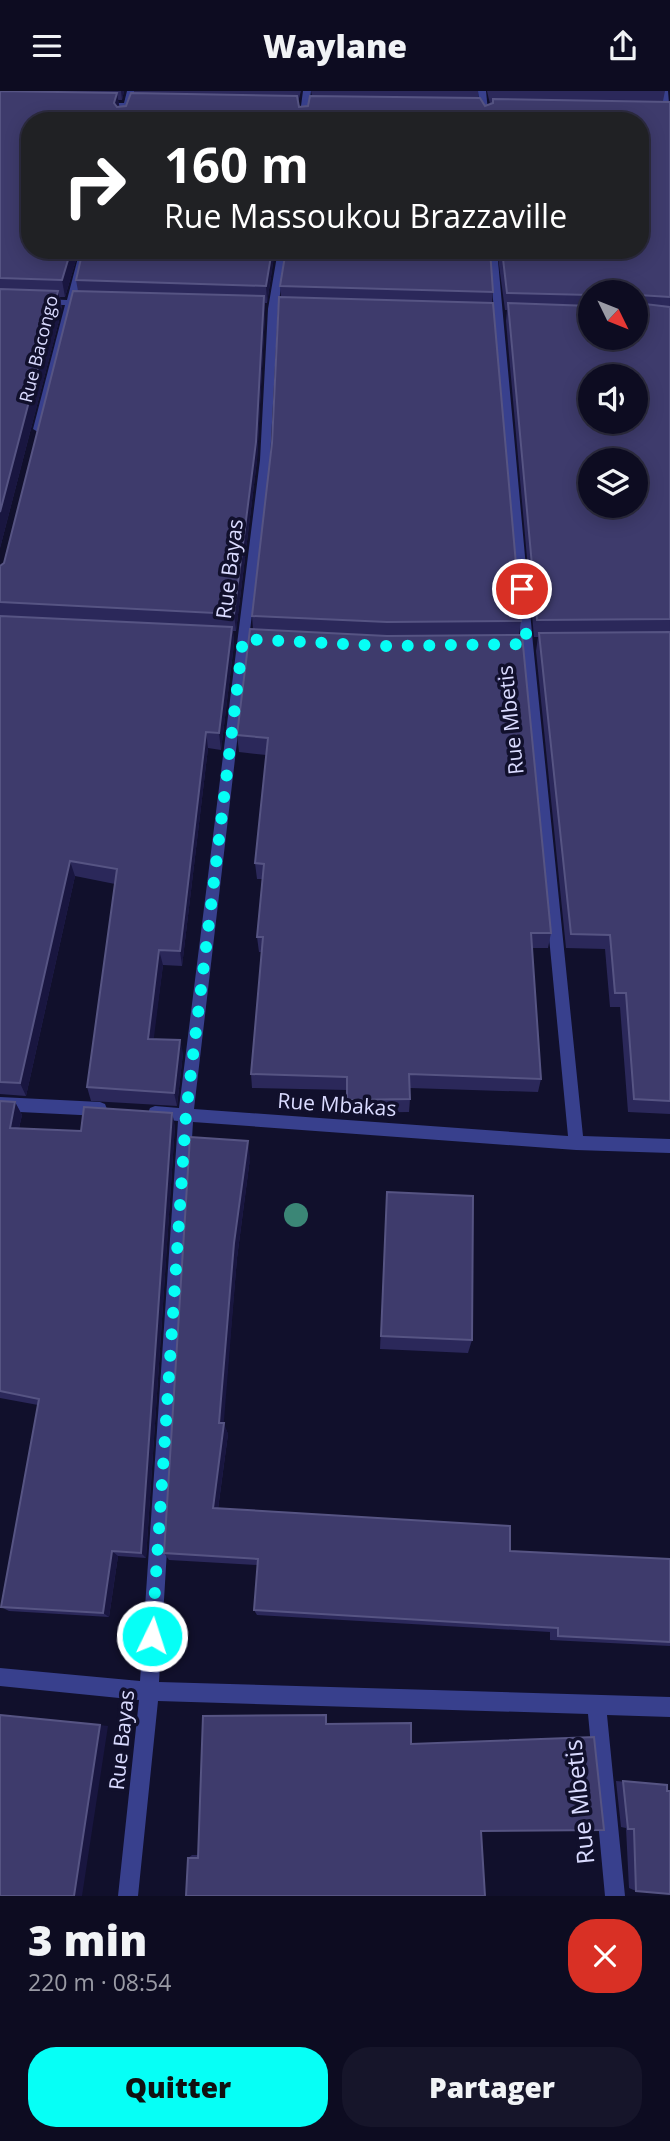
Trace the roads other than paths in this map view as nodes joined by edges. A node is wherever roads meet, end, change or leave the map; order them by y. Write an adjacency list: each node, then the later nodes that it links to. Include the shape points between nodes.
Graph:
1 (131, 91): 6 (street)
2 (307, 91): 9 (street)
3 (482, 91): 13 (street)
4 (664, 91): 15 (street)
5 (90, 104): 6 (street)
6 (128, 105): 7 (street); 11 (street)
7 (155, 106)
8 (292, 109): 9 (street)
9 (305, 109): 10 (street); 12 (street)
10 (319, 109)
11 (126, 112)
12 (304, 112)
13 (485, 112)
14 (656, 113): 15 (street)
15 (670, 113)
16 (81, 259): 20 (street, Rue Bacongo)
17 (280, 259): 24 (street, Rue Bayas, via 272,309 265,460)
18 (494, 259): 25 (street, Rue Mbetis)
19 (27, 302): 20 (street)
20 (68, 302): 21 (street); 22 (street, Rue Bacongo)
21 (96, 303)
22 (36, 436)
23 (0, 1104): 24 (street, Rue Mbakas)
24 (186, 1114): 25 (street, Rue Mbakas); 28 (street, Rue Bayas)
25 (576, 1143): 26 (street, Rue Mbakas)
26 (670, 1146)
27 (0, 1677): 28 (street)
28 (149, 1691): 29 (street); 31 (street, Rue Bayas)
29 (596, 1703): 30 (street); 32 (street, Rue Mbetis)
30 (670, 1707)
31 (128, 1896)
32 (615, 1896)

